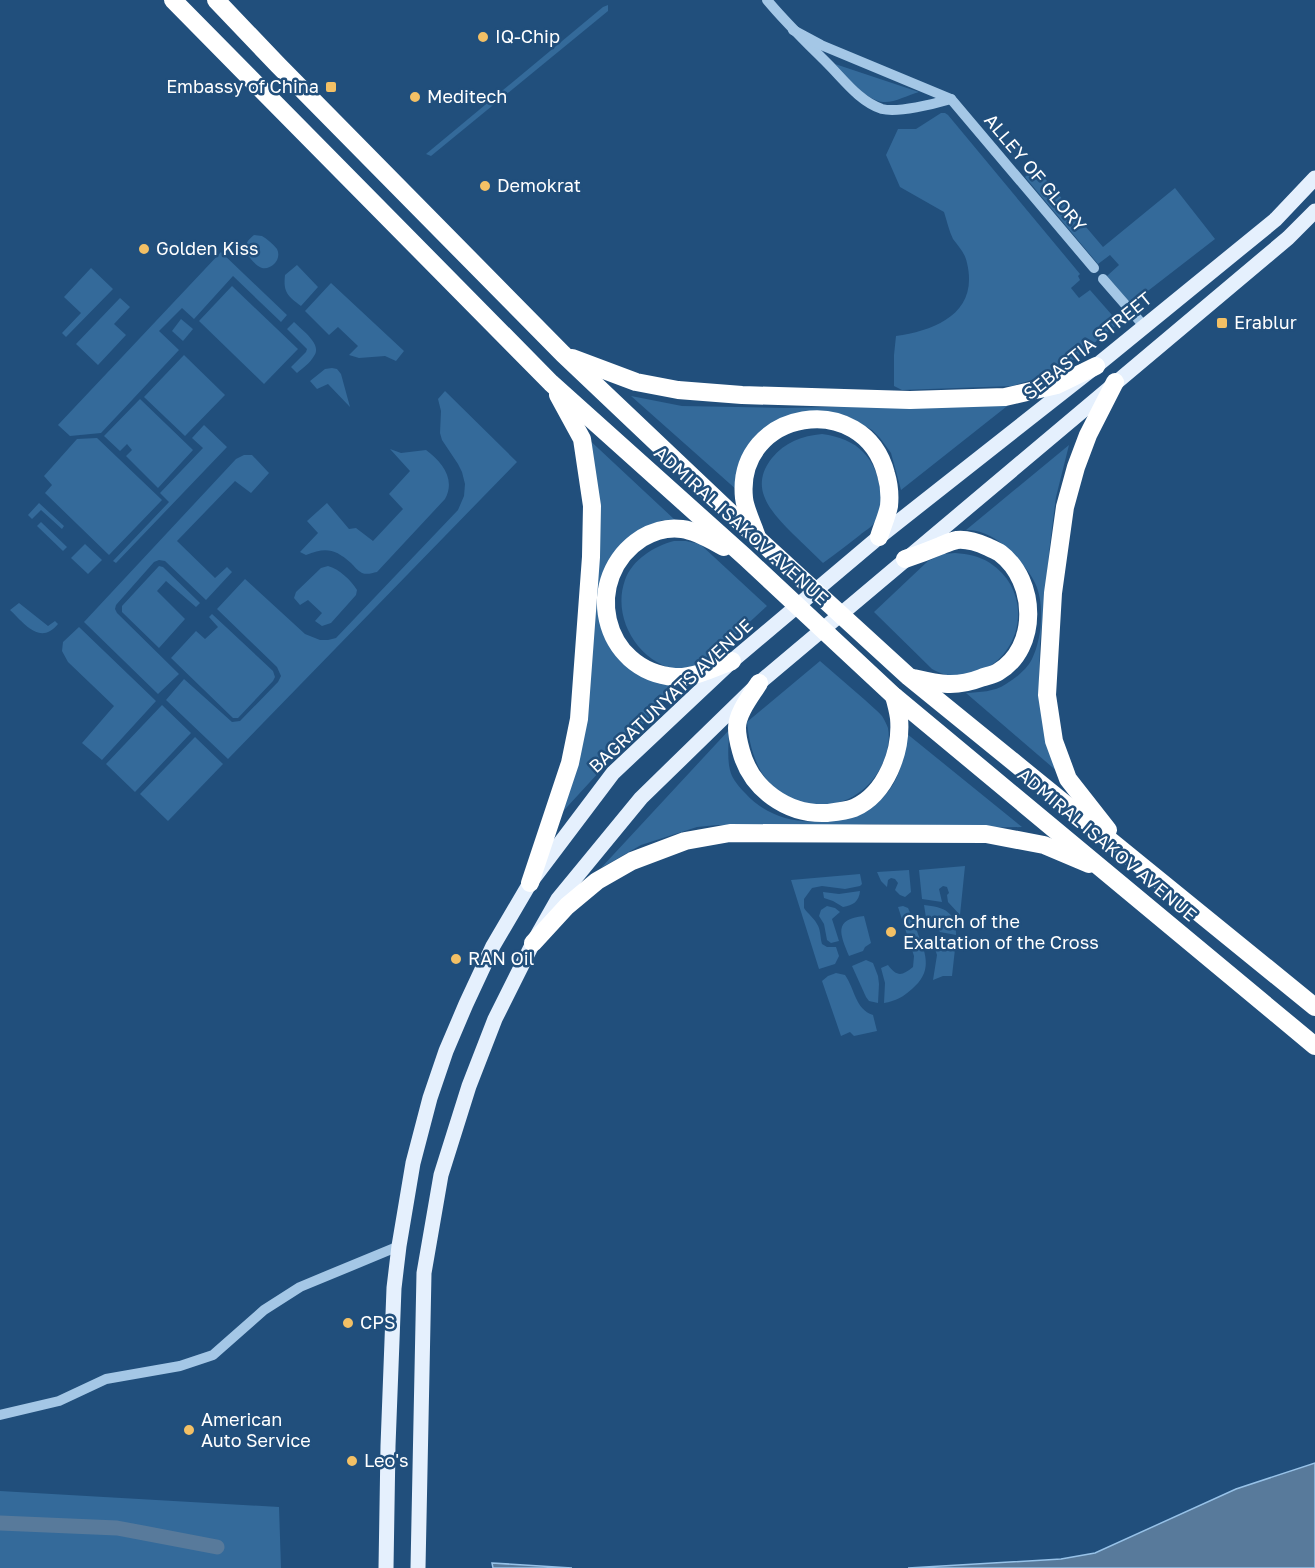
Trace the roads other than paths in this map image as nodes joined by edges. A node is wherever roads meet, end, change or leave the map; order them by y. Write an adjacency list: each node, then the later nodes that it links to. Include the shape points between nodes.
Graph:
1 (173, 0): 14 (highway, ADMIRAL ISAKOV AVENUE)
2 (216, 0): 11 (highway, ADMIRAL ISAKOV AVENUE)
3 (767, 0): 4 (street, ALLEY OF GLORY)
4 (793, 30): 5 (street, ALLEY OF GLORY); 5 (street, ALLEY OF GLORY, via 862,98 883,109)
5 (951, 99): 8 (street, ALLEY OF GLORY)
6 (1315, 178): 10 (main road, SEBASTIA STREET, via 1275,220)
7 (1315, 211): 13 (main road, via 1279,246)
8 (1094, 268)
9 (1103, 279): 10 (street)
10 (1144, 326): 12 (main road, SEBASTIA STREET)
11 (563, 354): 12 (highway, via 636,382 678,390 910,400 1005,397 1057,385); 16 (highway, ADMIRAL ISAKOV AVENUE)
12 (1096, 366): 15 (main road, SEBASTIA STREET)
13 (1115, 382): 18 (main road); 23 (highway, via 1088,435 1065,507 1053,593 1047,695 1054,741 1068,779)
14 (551, 383): 17 (highway, ADMIRAL ISAKOV AVENUE); 25 (highway, via 582,439 592,506 591,557 579,719 570,763)
15 (879, 537): 16 (highway, via 889,506 883,461 859,432 818,419 776,430 764,438 747,464 744,500); 19 (main road, BAGRATUNYATS AVENUE)
16 (757, 538): 20 (highway, ADMIRAL ISAKOV AVENUE)
17 (745, 556): 19 (highway, via 682,529 655,531 624,553 606,591 606,617 613,637 646,669 675,677 690,676); 22 (highway, ADMIRAL ISAKOV AVENUE)
18 (905, 559): 20 (highway, via 958,540 980,543 1000,553 1013,567 1026,594 1029,612 1017,656 998,672 953,685); 21 (main road)
19 (732, 661): 25 (main road, BAGRATUNYATS AVENUE, via 613,773)
20 (909, 677): 23 (highway, ADMIRAL ISAKOV AVENUE)
21 (759, 683): 22 (highway, via 739,717 737,728 744,762 766,792 808,812 854,808 880,787 896,754 899,719); 26 (main road, via 641,798 558,899)
22 (894, 696): 24 (highway, ADMIRAL ISAKOV AVENUE)
23 (1129, 857): 27 (highway, ADMIRAL ISAKOV AVENUE)
24 (1107, 872): 26 (highway, via 1044,845 986,834 730,833 685,841 632,861 597,881); 28 (highway, ADMIRAL ISAKOV AVENUE)
25 (530, 883): 29 (main road, BAGRATUNYATS AVENUE, via 493,946 446,1051 413,1162)
26 (533, 943): 32 (main road, via 495,1019 441,1175 424,1273)
27 (1315, 1007)
28 (1315, 1046)
29 (399, 1246): 30 (street, via 300,1287 264,1310 213,1355 180,1366 106,1379 58,1401); 31 (main road, BAGRATUNYATS AVENUE, via 392,1320)
30 (0, 1414)
31 (386, 1568)
32 (418, 1568)

